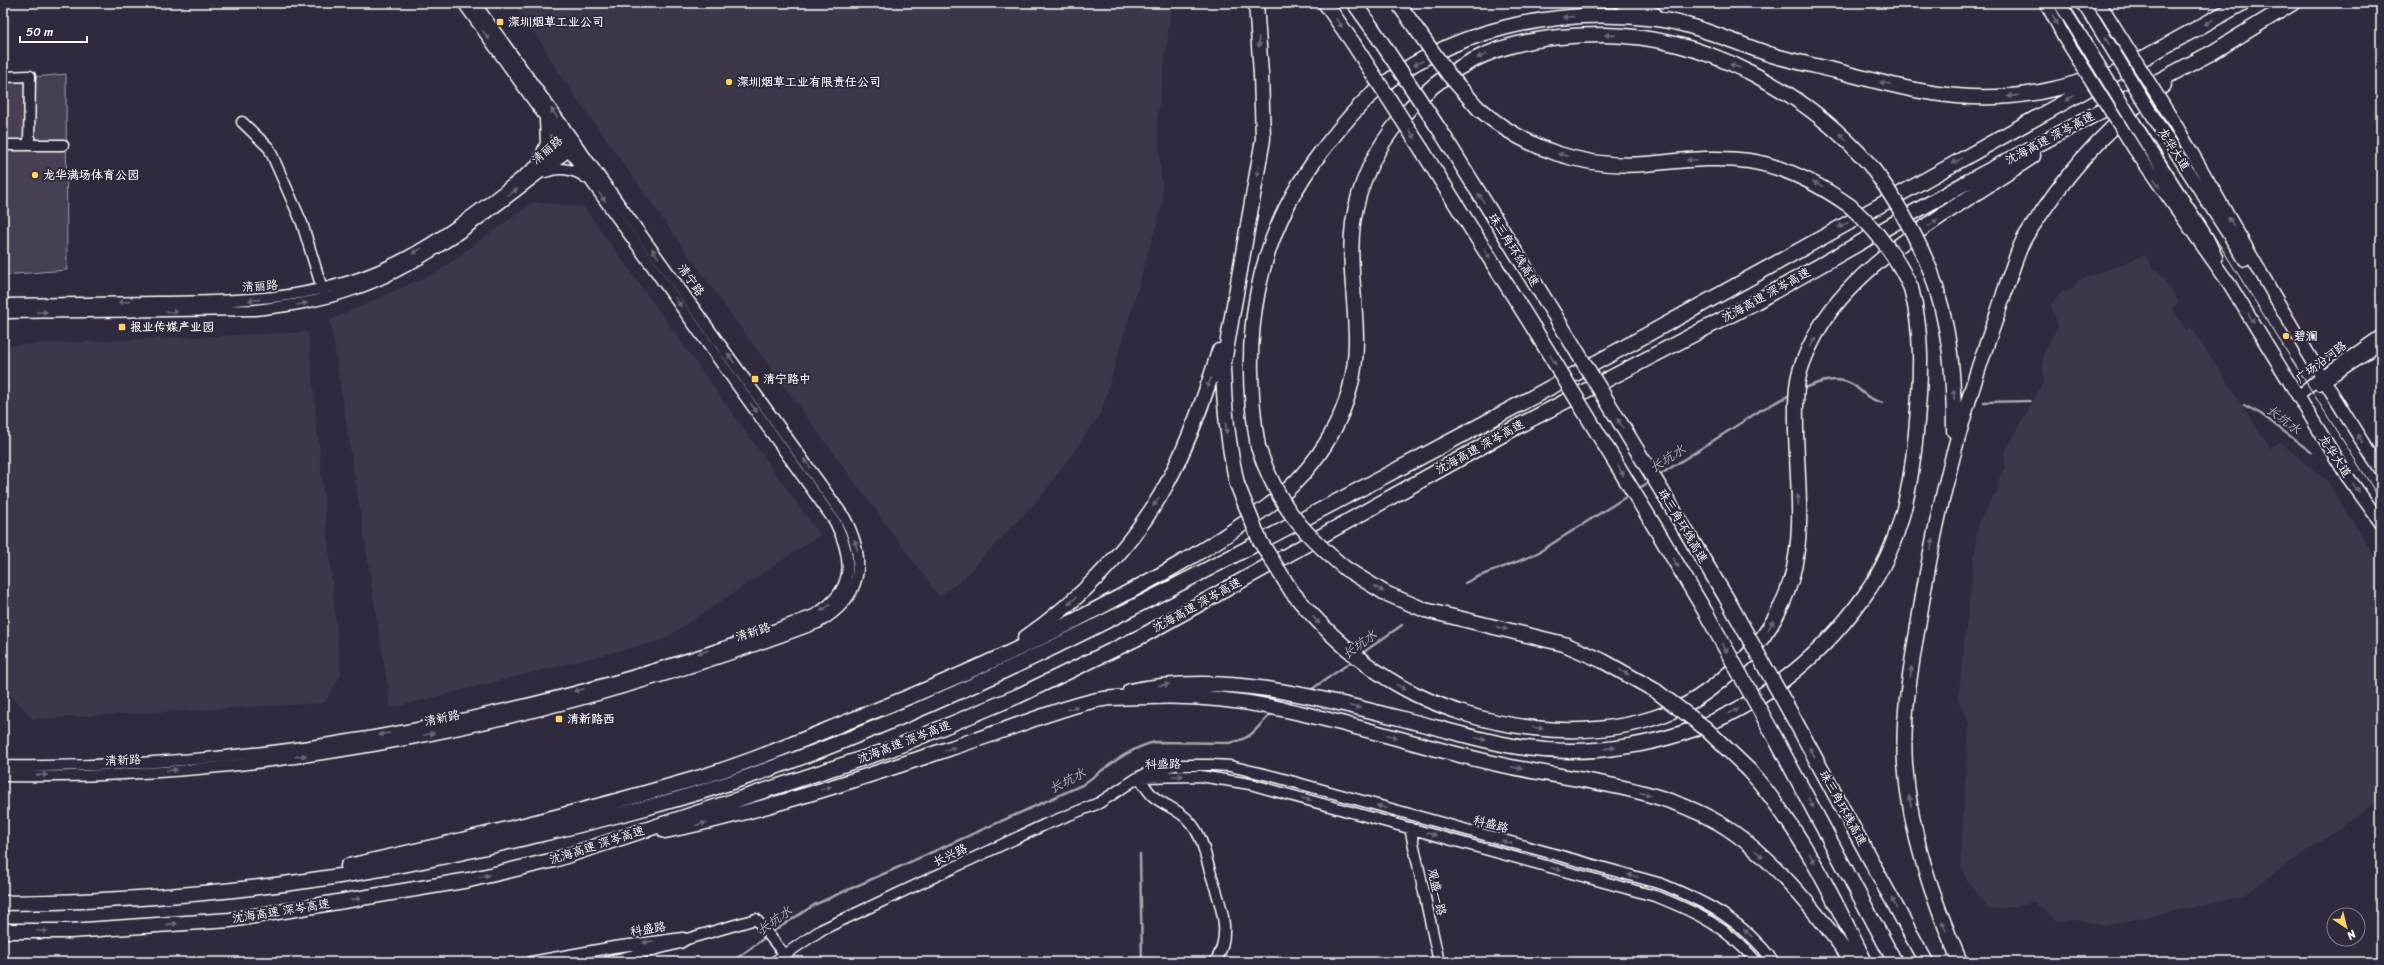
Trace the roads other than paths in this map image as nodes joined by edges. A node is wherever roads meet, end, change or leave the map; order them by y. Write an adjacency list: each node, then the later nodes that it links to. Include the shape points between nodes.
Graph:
1 (463, 3): 18 (street, 清宁路, one-way to 18)
2 (475, 3): 21 (street, 清宁路, one-way to 2)
3 (1256, 3): 31 (highway, one-way to 31, via 1263,139)
4 (1325, 3): 63 (highway, 珠三角环线高速, one-way to 63, bridge, via 1422,150 1533,327 1706,613)
5 (1354, 3): 64 (highway, 珠三角环线高速, one-way to 5, bridge, via 1727,599 1443,135)
6 (1623, 3): 14 (highway)
7 (2046, 3): 28 (main road, 龙华大道, one-way to 28, bridge, via 2064,37 2135,150)
8 (2060, 3): 28 (main road, 龙华大道, bridge, via 2207,238)
9 (2082, 3): 29 (main road, 龙华大道, one-way to 9, bridge, via 2234,245)
10 (2098, 3): 29 (main road, 龙华大道, one-way to 10, bridge, via 2176,127)
11 (2243, 3): 15 (highway, 沈海高速 深岑高速, one-way to 15)
12 (1399, 4): 43 (highway, one-way to 12, bridge, via 1155,686 1187,682 1226,683 1285,692 1525,748 1589,750 1628,746 1674,736 1714,721 1779,684 1811,658 1855,610 1885,562 1900,526 1914,455 1921,382 1920,330 1911,288 1880,235 1850,206 1826,189 1798,175 1749,161 1721,159 1601,164 1558,154 1516,136 1478,108 1450,75)
13 (2289, 6): 16 (highway, 沈海高速 深岑高速)
14 (1705, 32): 15 (highway, one-way to 14, via 2101,75 2057,89 2010,96 1978,97 1935,94 1874,80 1773,55); 62 (highway, one-way to 62, bridge, via 1659,19 1607,15 1551,18 1497,29 1448,48 1410,66 1370,96 1334,134 1300,180 1274,232 1253,307 1251,407 1258,446 1269,478 1284,504 1307,534 1346,569 1385,593 1425,610 1570,646 1609,664 1656,691 1705,728 1770,794 1804,843)
15 (2157, 51): 49 (highway, 沈海高速 深岑高速, one-way to 49, via 1512,409 1108,622 1010,669 842,741 690,795 551,832 415,863 332,878)
16 (2213, 52): 19 (highway, 沈海高速 深岑高速); 37 (highway, via 2161,87 2102,138 2059,186 2023,240 1976,371)
17 (3, 77): 23 (street, via 30,76)
18 (543, 114): 25 (street, 清宁路); 26 (street, via 547,125 546,143)
19 (2090, 117): 31 (highway, one-way to 19, bridge, via 1224,368 1224,403 1228,441 1237,484 1260,541 1292,592 1316,620 1341,645 1368,666 1400,686 1464,714 1503,724 1544,729 1623,726 1675,710 1698,698 1722,680 1755,647 1780,609 1791,580 1799,533 1795,403 1798,378 1806,354 1838,301 1858,279 1924,229); 48 (highway, 沈海高速 深岑高速, via 1969,181 1752,304 1515,428 1144,635 1018,696 891,749)
20 (242, 122): 30 (street, via 269,148 302,223)
21 (575, 142): 25 (street, 清丽路); 41 (street, 清宁路, one-way to 21, via 859,559 853,533 845,518)
22 (3, 145): 23 (street)
23 (29, 145): 24 (street)
24 (63, 145)
25 (567, 148): 26 (street, 清丽路); 27 (street, 清宁路)
26 (535, 171): 27 (street, via 562,169 582,175); 30 (street, 清丽路, via 422,258 364,286)
27 (593, 183): 40 (street, 清宁路, one-way to 40, via 835,522 847,553 849,565)
28 (2230, 285): 36 (main road, 龙华大道, one-way to 36)
29 (2271, 292): 35 (main road, 龙华大道)
30 (324, 295): 32 (street, 清丽路, via 296,306 255,310)
31 (1233, 306): 42 (highway, one-way to 42, via 1210,381 1183,448 1160,497 1129,541 1097,578 1048,622 1010,649)
32 (4, 311)
33 (2381, 335): 35 (street, 广场沿河路)
34 (2381, 344): 35 (street, 广场沿河路)
35 (2324, 379): 36 (street, 广场沿河路); 38 (main road, 龙华大道, one-way to 35)
36 (2298, 396): 39 (main road, 龙华大道, one-way to 39, via 2347,476)
37 (1954, 448): 42 (highway, one-way to 42, bridge, via 1952,363 1944,313 1931,272 1905,216 1870,166 1832,126 1794,97 1741,69 1698,52 1618,35 1579,35 1520,44 1475,60 1455,71 1412,105 1388,136 1367,172 1357,200 1353,226 1356,344 1351,386 1335,430 1307,471 1263,509 1156,578 1038,640); 65 (highway, one-way to 37, via 1932,896 1914,829 1908,794 1905,733 1907,695 1929,555)
38 (2381, 471)
39 (2381, 522)
40 (846, 576): 44 (street, 清新路, one-way to 44, via 838,595 814,615 659,668 496,711 341,742 259,752 141,763)
41 (855, 583): 45 (street, 清新路, one-way to 41, via 142,772 260,761 342,751 498,720 661,677 818,624 839,609)
42 (970, 671): 49 (highway, via 762,756 693,779 443,845)
43 (1099, 700): 48 (highway, one-way to 43, via 750,811); 61 (highway, one-way to 61, via 1204,696 1300,711 1499,765 1629,789 1706,817 1733,833 1766,861 1805,901)
44 (6, 766)
45 (3, 776)
46 (1139, 777): 47 (street, 科盛路, one-way to 47, via 1200,776 1234,781); 53 (street, 长兴路, via 1100,803 1044,825 821,930); 57 (street, via 1155,798 1188,819 1199,832 1221,901 1223,916 1224,937); 60 (street, 科盛路, one-way to 46, via 1750,934 1731,918 1708,904 1662,884 1248,770 1175,765 1159,768)
47 (1410, 828): 58 (street, 观盛一路); 59 (street, 科盛路, one-way to 59, via 1658,896 1723,929)
48 (554, 860): 51 (highway, 沈海高速 深岑高速, one-way to 48, via 70,931 230,920 469,880)
49 (240, 889): 50 (highway, 沈海高速 深岑高速, via 118,899)
50 (3, 903)
51 (3, 931)
52 (686, 939): 53 (street, via 756,919); 54 (street, 科盛路, one-way to 54, via 678,937); 55 (street, 科盛路, via 680,943)
53 (784, 954): 56 (street, 长兴路)
54 (531, 962)
55 (607, 962)
56 (774, 962)
57 (1215, 962)
58 (1439, 962)
59 (1757, 962)
60 (1774, 962)
61 (1853, 962)
62 (1865, 962)
63 (1895, 962)
64 (1926, 962)
65 (1960, 962)

